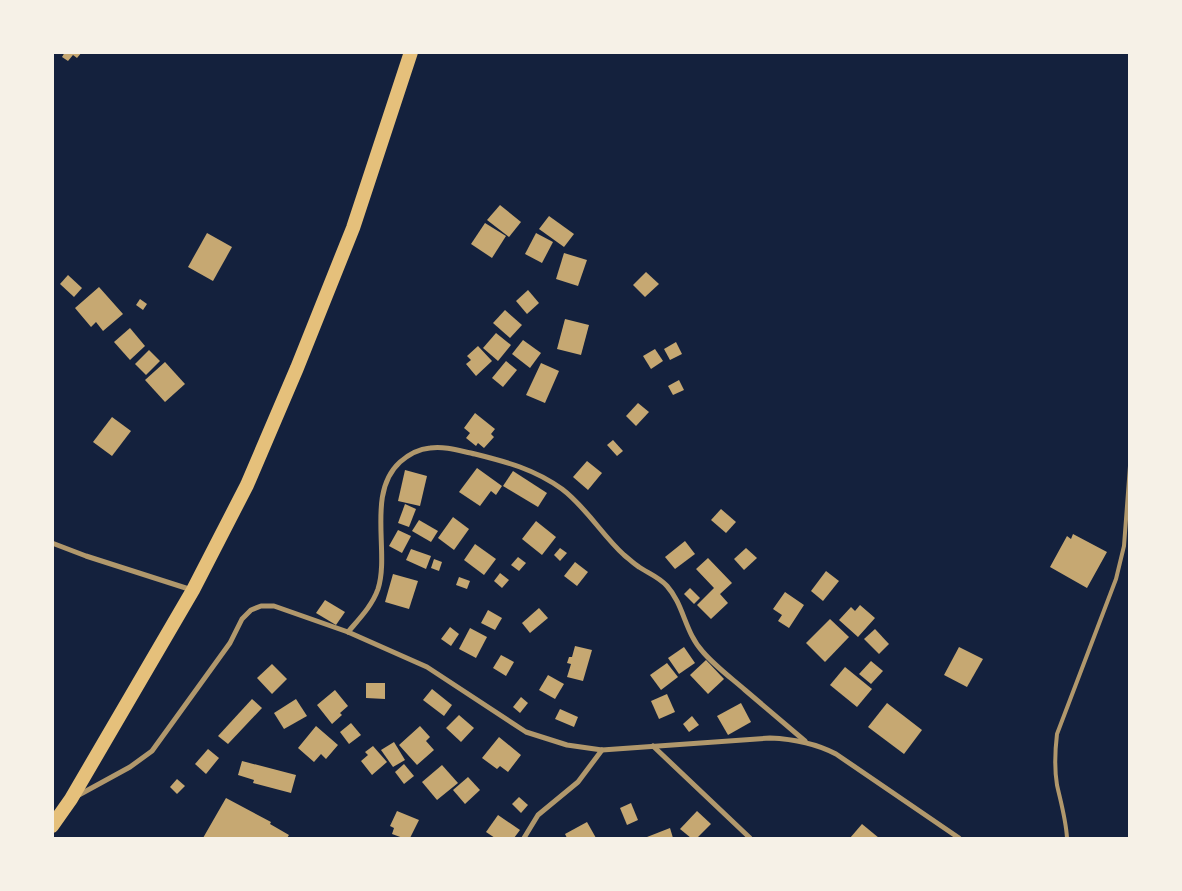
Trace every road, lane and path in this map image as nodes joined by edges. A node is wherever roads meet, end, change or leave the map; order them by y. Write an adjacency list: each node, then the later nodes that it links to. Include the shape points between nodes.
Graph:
1 (412, 52): 4 (highway, via 353,228 297,368 247,484)
2 (1130, 466): 14 (lane, via 1124,546 1116,579 1057,734 1054,758)
3 (52, 543): 4 (street)
4 (193, 590): 9 (highway)
5 (348, 632): 6 (street, via 368,608 377,590 381,574 381,512 390,476 399,463 413,453 447,447 516,464 540,474 563,490 623,554 667,586 691,636 716,665); 8 (street, via 427,667 526,732 567,745); 9 (street, via 274,606 251,610 152,751 130,767)
6 (808, 742): 7 (street, via 770,738); 13 (street, via 836,754)
7 (653, 746): 8 (street); 12 (street)
8 (602, 750): 11 (street, via 578,782 538,815)
9 (71, 799): 10 (highway)
10 (52, 826)
11 (524, 838)
12 (750, 838)
13 (959, 838)
14 (1067, 838)

